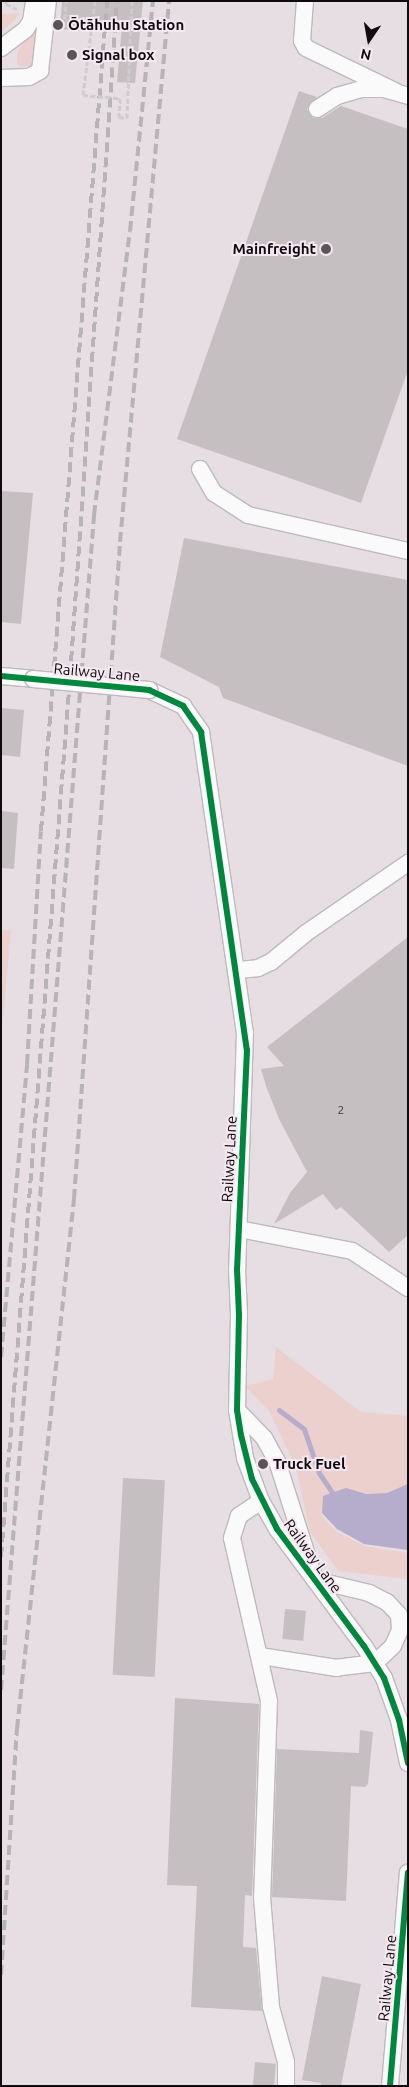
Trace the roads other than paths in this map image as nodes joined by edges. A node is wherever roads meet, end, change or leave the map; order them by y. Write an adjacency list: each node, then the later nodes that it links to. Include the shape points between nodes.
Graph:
1 (34, 1): 4 (street, via 31,21 26,29)
2 (48, 1): 5 (street, via 40,71 29,77)
3 (306, 1): 6 (street, via 302,42 306,48)
4 (1, 48)
5 (1, 78)
6 (401, 94): 7 (street, via 353,90)
7 (316, 110)
8 (200, 469): 9 (street, via 214,493 248,516)
9 (408, 551)
10 (1, 676): 12 (street, Railway Lane, bridge, via 148,690 183,706 201,732)
11 (408, 863): 12 (street, via 306,933 270,962 258,968)
12 (237, 970): 13 (street, Railway Lane, via 246,1050)
13 (239, 1229): 14 (street, via 352,1251); 15 (street, Railway Lane)
14 (408, 1288)
15 (237, 1410): 16 (street, Railway Lane, via 245,1458); 17 (street, via 264,1438 277,1461)
16 (261, 1501): 17 (street, Railway Lane, via 277,1529); 18 (street, via 239,1516 232,1538)
17 (315, 1580): 19 (street, Railway Lane); 19 (street, via 369,1593 387,1602 399,1615 400,1630 393,1646)
18 (260, 1656): 19 (street, via 337,1668); 22 (street, via 269,1701 262,1898 271,2007 286,2062)
19 (375, 1663): 20 (street, Railway Lane, via 396,1712)
20 (408, 1763)
21 (408, 1873): 23 (street, Railway Lane)
22 (286, 2086)
23 (390, 2086)

